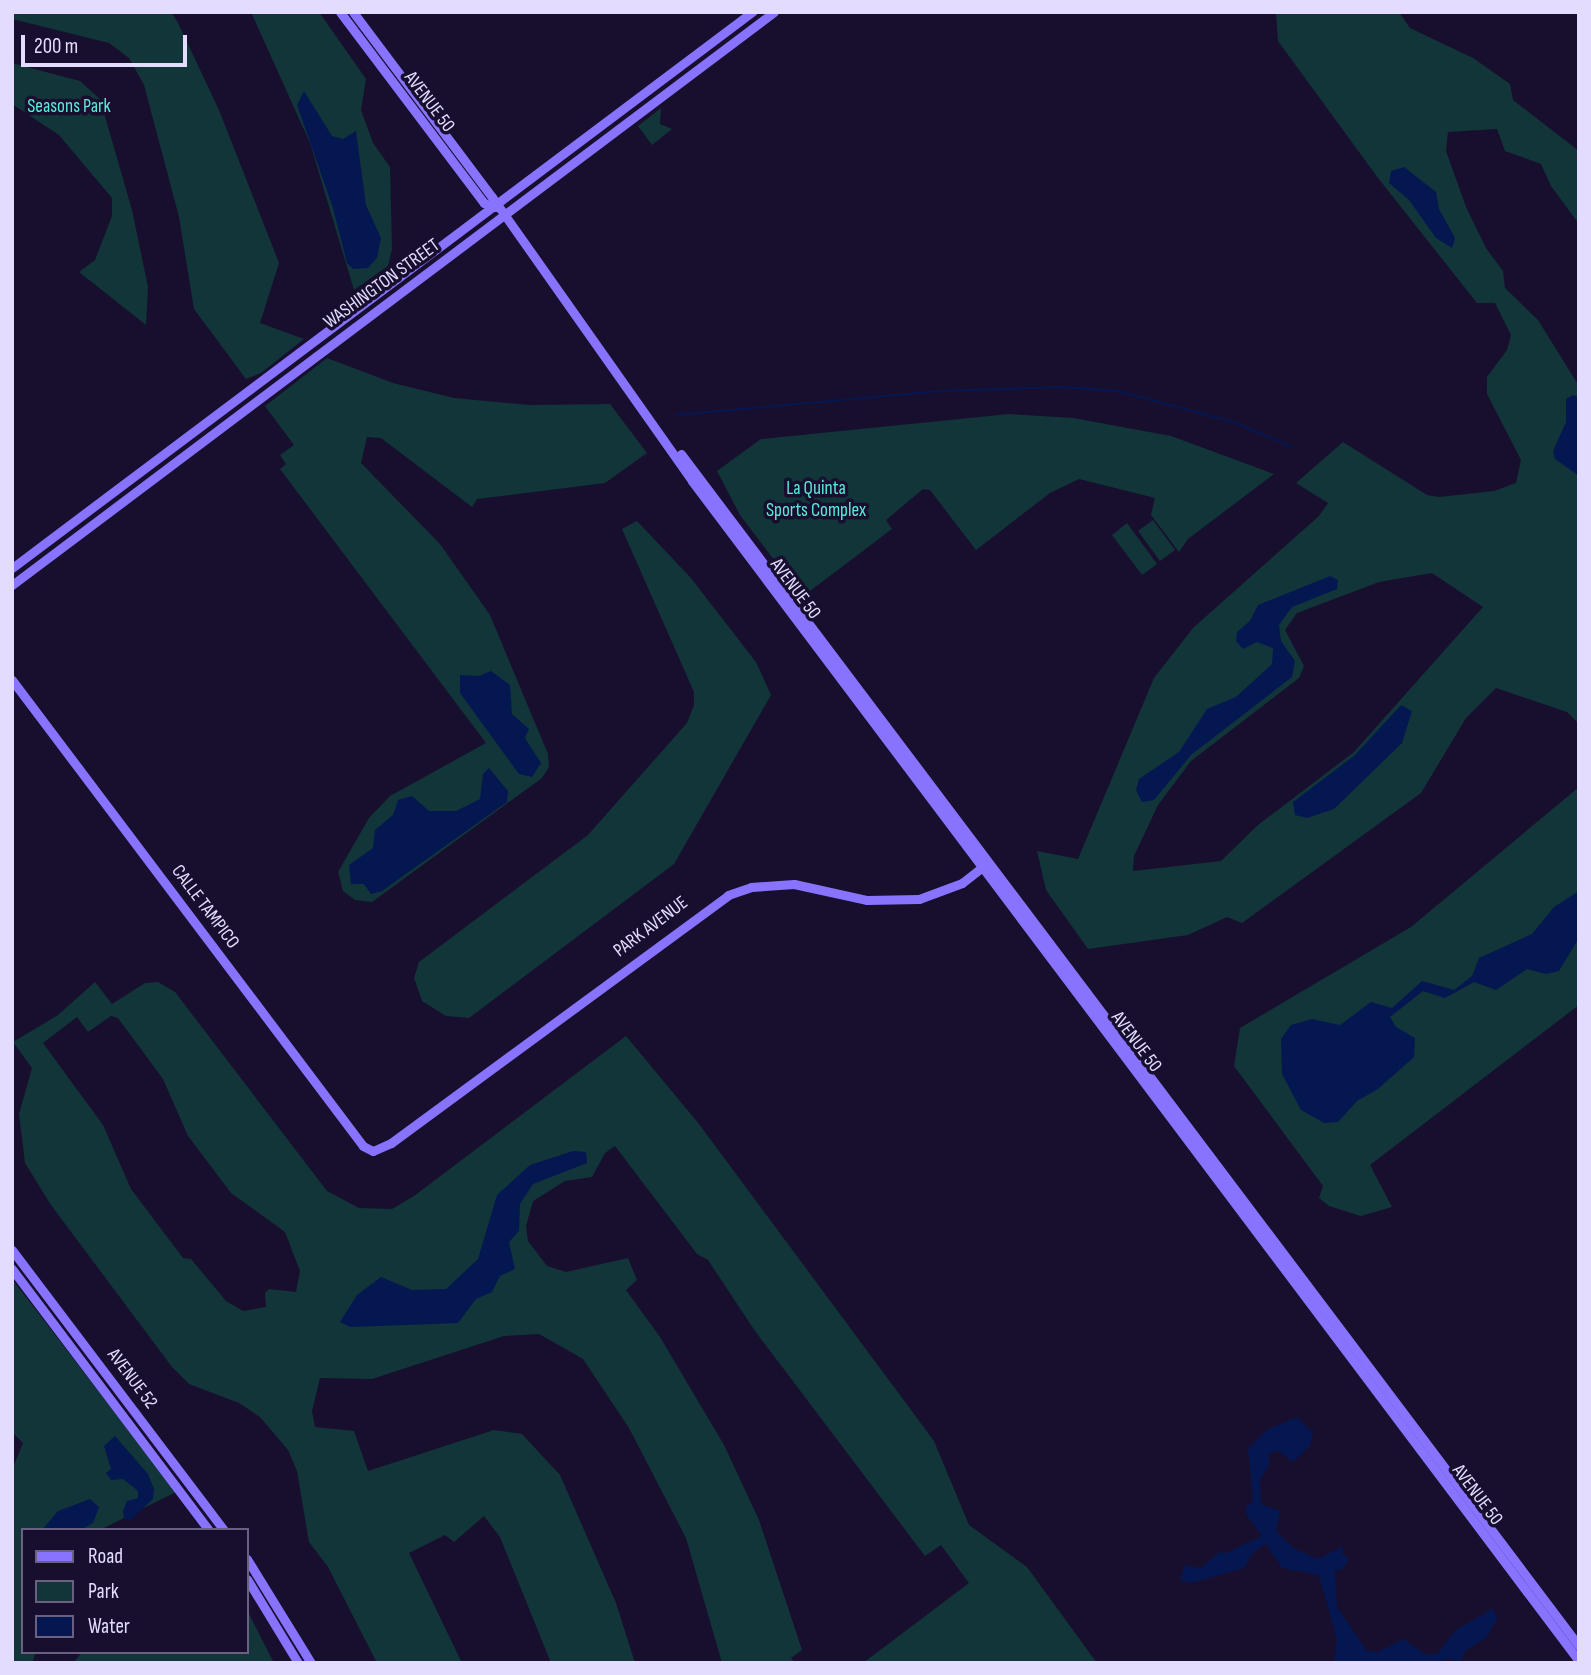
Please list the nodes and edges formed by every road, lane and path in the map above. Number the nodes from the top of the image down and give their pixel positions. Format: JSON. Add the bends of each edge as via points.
{"nodes":[{"id":1,"x":340,"y":12,"type":"edge"},
{"id":2,"x":353,"y":12,"type":"edge"},
{"id":3,"x":752,"y":12,"type":"edge"},
{"id":4,"x":774,"y":12,"type":"edge"},
{"id":5,"x":495,"y":207,"type":"junction"},
{"id":6,"x":503,"y":217,"type":"junction"},
{"id":7,"x":12,"y":568,"type":"edge"},
{"id":8,"x":12,"y":585,"type":"edge"},
{"id":9,"x":12,"y":680,"type":"edge"},
{"id":10,"x":987,"y":864,"type":"junction"},
{"id":11,"x":373,"y":1150,"type":"joint"},
{"id":12,"x":12,"y":1250,"type":"edge"},
{"id":13,"x":12,"y":1269,"type":"edge"},
{"id":14,"x":1369,"y":1381,"type":"junction"},
{"id":15,"x":1421,"y":1434,"type":"junction"},
{"id":16,"x":207,"y":1528,"type":"edge"},
{"id":17,"x":222,"y":1528,"type":"edge"},
{"id":18,"x":248,"y":1561,"type":"edge"},
{"id":19,"x":1513,"y":1565,"type":"junction"},
{"id":20,"x":248,"y":1581,"type":"edge"},
{"id":21,"x":1579,"y":1646,"type":"edge"},
{"id":22,"x":1579,"y":1661,"type":"edge"},
{"id":23,"x":298,"y":1663,"type":"edge"},
{"id":24,"x":311,"y":1663,"type":"edge"}],
"edges":[{"from":1,"to":5,"type":"main road","name":"AVENUE 50","via":[[484,203]]},
{"from":2,"to":5,"type":"main road","name":"AVENUE 50"},
{"from":3,"to":5,"type":"main road","name":"WASHINGTON STREET"},
{"from":4,"to":6,"type":"main road","name":"WASHINGTON STREET"},
{"from":5,"to":6,"type":"main road","name":"AVENUE 50"},
{"from":5,"to":7,"type":"main road","name":"WASHINGTON STREET"},
{"from":6,"to":8,"type":"main road","name":"WASHINGTON STREET"},
{"from":6,"to":10,"type":"main road","name":"AVENUE 50","via":[[669,442],[692,481]]},
{"from":9,"to":11,"type":"main road","name":"CALLE TAMPICO","via":[[363,1146]]},
{"from":10,"to":11,"type":"main road","name":"PARK AVENUE","via":[[962,883],[919,899],[867,900],[794,884],[751,887],[728,895],[391,1143]]},
{"from":10,"to":14,"type":"main road","name":"AVENUE 50"},
{"from":10,"to":15,"type":"main road","name":"AVENUE 50"},
{"from":12,"to":17,"type":"main road","name":"AVENUE 52"},
{"from":13,"to":16,"type":"main road","name":"AVENUE 52"},
{"from":14,"to":15,"type":"main road","via":[[1412,1433]]},
{"from":14,"to":19,"type":"main road","name":"AVENUE 50"},
{"from":15,"to":19,"type":"main road","name":"AVENUE 50"},
{"from":18,"to":24,"type":"main road"},
{"from":19,"to":21,"type":"main road","name":"AVENUE 50"},
{"from":19,"to":22,"type":"main road","name":"AVENUE 50"},
{"from":20,"to":23,"type":"main road"}]}
